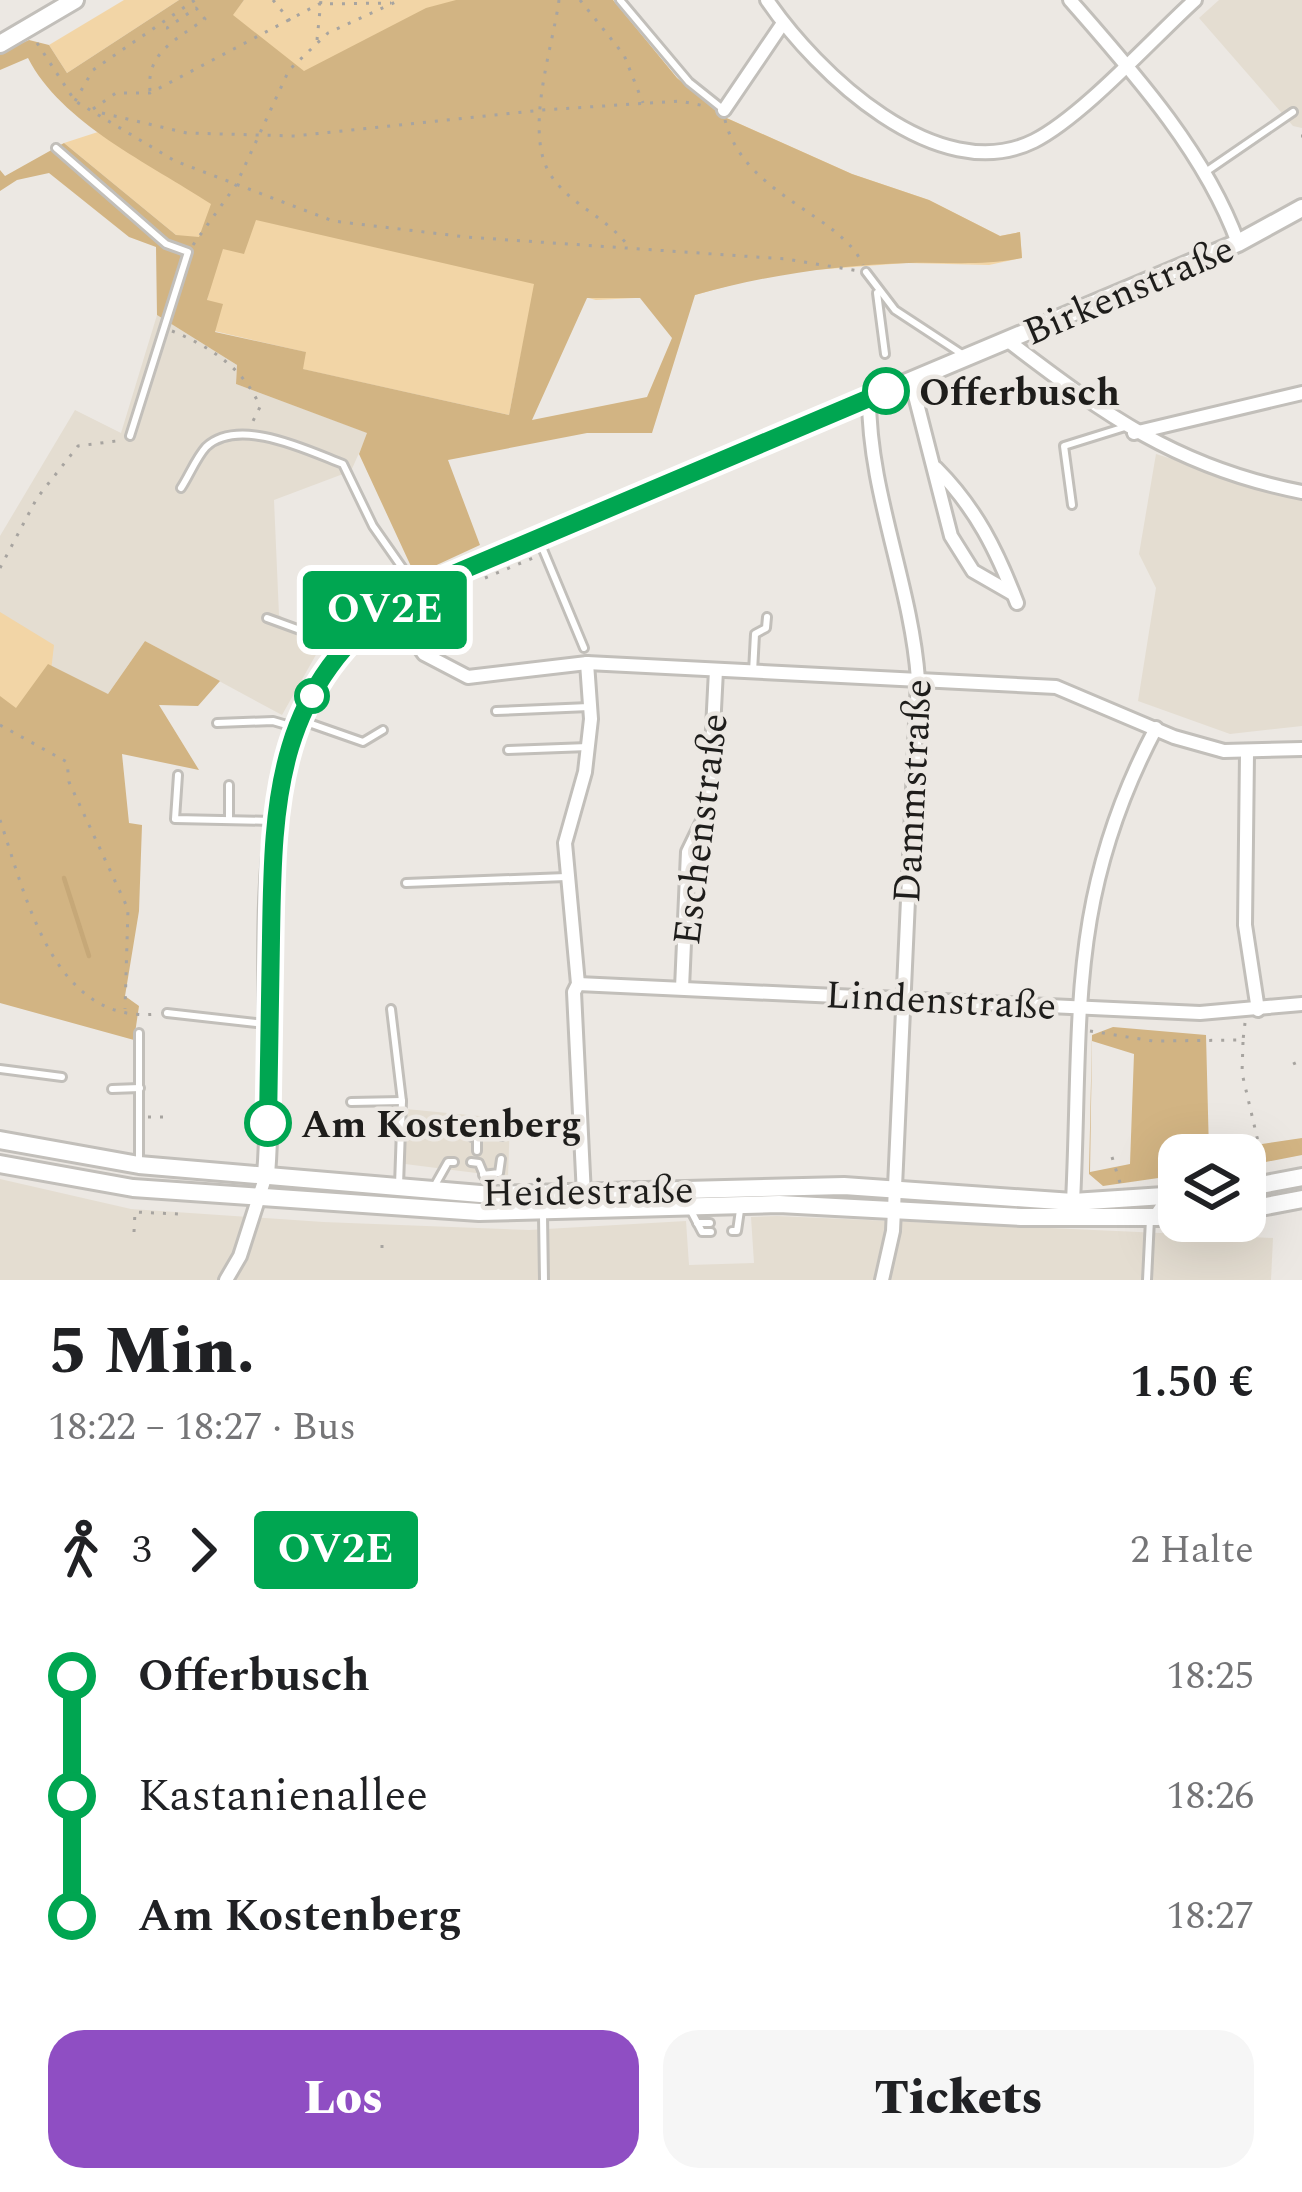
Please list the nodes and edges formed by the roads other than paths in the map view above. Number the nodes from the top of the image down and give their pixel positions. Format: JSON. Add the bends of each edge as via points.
{"nodes":[{"id":1,"x":75,"y":0,"type":"edge"},
{"id":2,"x":620,"y":0,"type":"edge"},
{"id":3,"x":767,"y":0,"type":"edge"},
{"id":4,"x":1070,"y":0,"type":"edge"},
{"id":5,"x":1195,"y":0,"type":"edge"},
{"id":6,"x":783,"y":23,"type":"junction"},
{"id":7,"x":0,"y":44,"type":"edge"},
{"id":8,"x":1126,"y":63,"type":"junction"},
{"id":9,"x":724,"y":110,"type":"joint"},
{"id":10,"x":1292,"y":112,"type":"dead end"},
{"id":11,"x":56,"y":148,"type":"dead end"},
{"id":12,"x":1204,"y":173,"type":"junction"},
{"id":13,"x":1302,"y":208,"type":"edge"},
{"id":14,"x":1238,"y":243,"type":"junction"},
{"id":15,"x":866,"y":272,"type":"road end"},
{"id":16,"x":877,"y":291,"type":"junction"},
{"id":17,"x":1007,"y":340,"type":"junction"},
{"id":18,"x":885,"y":354,"type":"dead end"},
{"id":19,"x":966,"y":356,"type":"junction"},
{"id":20,"x":911,"y":380,"type":"junction"},
{"id":21,"x":1302,"y":393,"type":"edge"},
{"id":22,"x":869,"y":398,"type":"junction"},
{"id":23,"x":1129,"y":430,"type":"junction"},
{"id":24,"x":130,"y":436,"type":"road end"},
{"id":25,"x":933,"y":464,"type":"junction"},
{"id":26,"x":182,"y":488,"type":"dead end"},
{"id":27,"x":1302,"y":492,"type":"edge"},
{"id":28,"x":1072,"y":505,"type":"dead end"},
{"id":29,"x":539,"y":546,"type":"junction"},
{"id":30,"x":417,"y":589,"type":"junction"},
{"id":31,"x":389,"y":606,"type":"junction"},
{"id":32,"x":767,"y":617,"type":"dead end"},
{"id":33,"x":267,"y":618,"type":"dead end"},
{"id":34,"x":584,"y":648,"type":"dead end"},
{"id":35,"x":337,"y":659,"type":"junction"},
{"id":36,"x":587,"y":663,"type":"junction"},
{"id":37,"x":716,"y":670,"type":"junction"},
{"id":38,"x":753,"y":671,"type":"junction"},
{"id":39,"x":918,"y":679,"type":"junction"},
{"id":40,"x":590,"y":707,"type":"junction"},
{"id":41,"x":496,"y":711,"type":"dead end"},
{"id":42,"x":217,"y":722,"type":"dead end"},
{"id":43,"x":298,"y":724,"type":"junction"},
{"id":44,"x":1156,"y":728,"type":"junction"},
{"id":45,"x":383,"y":730,"type":"dead end"},
{"id":46,"x":588,"y":747,"type":"junction"},
{"id":47,"x":1302,"y":749,"type":"edge"},
{"id":48,"x":508,"y":750,"type":"dead end"},
{"id":49,"x":1247,"y":754,"type":"junction"},
{"id":50,"x":178,"y":775,"type":"dead end"},
{"id":51,"x":229,"y":785,"type":"dead end"},
{"id":52,"x":229,"y":820,"type":"junction"},
{"id":53,"x":274,"y":821,"type":"junction"},
{"id":54,"x":566,"y":877,"type":"junction"},
{"id":55,"x":406,"y":883,"type":"dead end"},
{"id":56,"x":578,"y":984,"type":"junction"},
{"id":57,"x":682,"y":988,"type":"junction"},
{"id":58,"x":902,"y":997,"type":"junction"},
{"id":59,"x":1302,"y":1004,"type":"edge"},
{"id":60,"x":1078,"y":1005,"type":"junction"},
{"id":61,"x":391,"y":1009,"type":"dead end"},
{"id":62,"x":1258,"y":1010,"type":"junction"},
{"id":63,"x":167,"y":1013,"type":"road end"},
{"id":64,"x":269,"y":1024,"type":"junction"},
{"id":65,"x":139,"y":1034,"type":"dead end"},
{"id":66,"x":0,"y":1069,"type":"edge"},
{"id":67,"x":62,"y":1077,"type":"dead end"},
{"id":68,"x":138,"y":1082,"type":"junction"},
{"id":69,"x":112,"y":1089,"type":"dead end"},
{"id":70,"x":402,"y":1101,"type":"junction"},
{"id":71,"x":351,"y":1102,"type":"dead end"},
{"id":72,"x":502,"y":1136,"type":"dead end"},
{"id":73,"x":0,"y":1141,"type":"edge"},
{"id":74,"x":501,"y":1159,"type":"dead end"},
{"id":75,"x":450,"y":1161,"type":"dead end"},
{"id":76,"x":0,"y":1164,"type":"edge"},
{"id":77,"x":139,"y":1165,"type":"junction"},
{"id":78,"x":483,"y":1174,"type":"junction"},
{"id":79,"x":266,"y":1175,"type":"junction"},
{"id":80,"x":399,"y":1184,"type":"junction"},
{"id":81,"x":432,"y":1188,"type":"junction"},
{"id":82,"x":893,"y":1188,"type":"junction"},
{"id":83,"x":493,"y":1195,"type":"junction"},
{"id":84,"x":584,"y":1195,"type":"junction"},
{"id":85,"x":1158,"y":1197,"type":"edge"},
{"id":86,"x":261,"y":1198,"type":"junction"},
{"id":87,"x":1302,"y":1199,"type":"edge"},
{"id":88,"x":1073,"y":1202,"type":"junction"},
{"id":89,"x":1266,"y":1206,"type":"joint"},
{"id":90,"x":892,"y":1208,"type":"junction"},
{"id":91,"x":681,"y":1211,"type":"junction"},
{"id":92,"x":1158,"y":1211,"type":"edge"},
{"id":93,"x":1302,"y":1212,"type":"edge"},
{"id":94,"x":542,"y":1213,"type":"junction"},
{"id":95,"x":1158,"y":1218,"type":"edge"},
{"id":96,"x":1150,"y":1219,"type":"junction"},
{"id":97,"x":710,"y":1227,"type":"dead end"},
{"id":98,"x":226,"y":1280,"type":"edge"},
{"id":99,"x":544,"y":1280,"type":"edge"},
{"id":100,"x":882,"y":1280,"type":"edge"},
{"id":101,"x":1147,"y":1280,"type":"edge"}],
"edges":[{"from":1,"to":7,"type":"main road"},
{"from":2,"to":9,"type":"lane","via":[[688,82]]},
{"from":3,"to":6,"type":"street"},
{"from":4,"to":8,"type":"street"},
{"from":5,"to":8,"type":"street"},
{"from":6,"to":8,"type":"street","via":[[855,98],[934,139],[973,149],[1034,141]]},
{"from":6,"to":9,"type":"street"},
{"from":8,"to":12,"type":"street"},
{"from":10,"to":12,"type":"lane"},
{"from":11,"to":24,"type":"lane","via":[[166,244],[188,252]]},
{"from":12,"to":14,"type":"street"},
{"from":13,"to":14,"type":"main road","name":"Birkenstraße"},
{"from":14,"to":17,"type":"main road","name":"Birkenstraße"},
{"from":15,"to":16,"type":"lane"},
{"from":16,"to":18,"type":"lane"},
{"from":16,"to":19,"type":"lane"},
{"from":17,"to":19,"type":"main road","name":"Birkenstraße"},
{"from":17,"to":23,"type":"street"},
{"from":19,"to":20,"type":"main road","name":"Birkenstraße"},
{"from":20,"to":22,"type":"main road","name":"Birkenstraße"},
{"from":20,"to":25,"type":"street"},
{"from":21,"to":23,"type":"street"},
{"from":22,"to":29,"type":"main road","name":"Birkenstraße"},
{"from":22,"to":39,"type":"street","name":"Dammstraße","via":[[872,452]]},
{"from":23,"to":27,"type":"street","via":[[1243,480]]},
{"from":23,"to":28,"type":"lane","via":[[1064,446]]},
{"from":25,"to":25,"type":"street","via":[[951,536],[973,571],[1015,598],[976,511]]},
{"from":26,"to":30,"type":"lane","via":[[208,445],[246,435],[343,464]]},
{"from":29,"to":30,"type":"main road","name":"Birkenstraße"},
{"from":29,"to":34,"type":"lane"},
{"from":30,"to":31,"type":"main road","name":"Birkenstraße"},
{"from":31,"to":35,"type":"main road","name":"Birkenstraße"},
{"from":31,"to":36,"type":"street","via":[[424,654],[468,676]]},
{"from":32,"to":38,"type":"lane","via":[[755,634]]},
{"from":33,"to":35,"type":"lane","via":[[300,630]]},
{"from":35,"to":43,"type":"main road","name":"Birkenstraße"},
{"from":36,"to":37,"type":"street"},
{"from":36,"to":40,"type":"street"},
{"from":37,"to":38,"type":"street"},
{"from":37,"to":57,"type":"street","name":"Eschenstraße","via":[[710,788],[688,852]]},
{"from":38,"to":39,"type":"street"},
{"from":39,"to":44,"type":"street","via":[[1056,687]]},
{"from":39,"to":58,"type":"street","name":"Dammstraße"},
{"from":40,"to":41,"type":"lane"},
{"from":40,"to":46,"type":"street"},
{"from":42,"to":43,"type":"lane"},
{"from":43,"to":45,"type":"lane","via":[[363,742]]},
{"from":43,"to":53,"type":"main road","name":"Birkenstraße"},
{"from":44,"to":49,"type":"street"},
{"from":44,"to":60,"type":"street","via":[[1124,789],[1096,872]]},
{"from":46,"to":48,"type":"lane"},
{"from":46,"to":54,"type":"street","via":[[565,843]]},
{"from":47,"to":49,"type":"street"},
{"from":49,"to":62,"type":"street","via":[[1245,925]]},
{"from":50,"to":52,"type":"lane","via":[[175,819]]},
{"from":51,"to":52,"type":"lane"},
{"from":52,"to":53,"type":"lane"},
{"from":53,"to":64,"type":"main road","name":"Birkenstraße"},
{"from":54,"to":55,"type":"lane"},
{"from":54,"to":56,"type":"street"},
{"from":56,"to":57,"type":"street","name":"Lindenstraße"},
{"from":56,"to":84,"type":"street"},
{"from":57,"to":58,"type":"street","name":"Lindenstraße"},
{"from":58,"to":60,"type":"street","name":"Lindenstraße"},
{"from":58,"to":82,"type":"street","name":"Dammstraße"},
{"from":59,"to":62,"type":"street","name":"Lindenstraße"},
{"from":60,"to":62,"type":"street","name":"Lindenstraße"},
{"from":60,"to":88,"type":"street"},
{"from":61,"to":70,"type":"lane"},
{"from":63,"to":64,"type":"lane"},
{"from":64,"to":79,"type":"main road","name":"Birkenstraße"},
{"from":65,"to":68,"type":"lane"},
{"from":66,"to":67,"type":"lane"},
{"from":68,"to":69,"type":"lane"},
{"from":68,"to":77,"type":"lane"},
{"from":70,"to":71,"type":"lane"},
{"from":70,"to":80,"type":"lane"},
{"from":72,"to":78,"type":"lane","via":[[501,1128],[474,1127]]},
{"from":73,"to":77,"type":"main road","name":"Heidestraße"},
{"from":74,"to":78,"type":"lane","via":[[500,1173]]},
{"from":75,"to":81,"type":"lane"},
{"from":76,"to":86,"type":"main road","name":"Heidestraße","via":[[133,1188]]},
{"from":77,"to":79,"type":"main road","name":"Heidestraße"},
{"from":78,"to":83,"type":"lane"},
{"from":79,"to":80,"type":"main road","name":"Heidestraße"},
{"from":79,"to":86,"type":"street"},
{"from":80,"to":81,"type":"main road","name":"Heidestraße"},
{"from":81,"to":83,"type":"main road","name":"Heidestraße"},
{"from":82,"to":84,"type":"main road","name":"Heidestraße"},
{"from":82,"to":88,"type":"main road","name":"Heidestraße"},
{"from":82,"to":90,"type":"street","name":"Dammstraße"},
{"from":83,"to":84,"type":"main road","name":"Heidestraße"},
{"from":85,"to":88,"type":"main road","name":"Heidestraße"},
{"from":86,"to":94,"type":"main road","name":"Heidestraße"},
{"from":86,"to":98,"type":"street"},
{"from":87,"to":89,"type":"main road"},
{"from":89,"to":93,"type":"main road"},
{"from":90,"to":91,"type":"main road","name":"Heidestraße","via":[[736,1220]]},
{"from":90,"to":96,"type":"main road","name":"Heidestraße"},
{"from":90,"to":100,"type":"street","name":"Dammstraße"},
{"from":91,"to":94,"type":"main road","name":"Heidestraße"},
{"from":91,"to":97,"type":"lane"},
{"from":92,"to":96,"type":"lane"},
{"from":94,"to":99,"type":"lane"},
{"from":95,"to":96,"type":"main road","name":"Heidestraße"},
{"from":96,"to":101,"type":"lane"}]}
